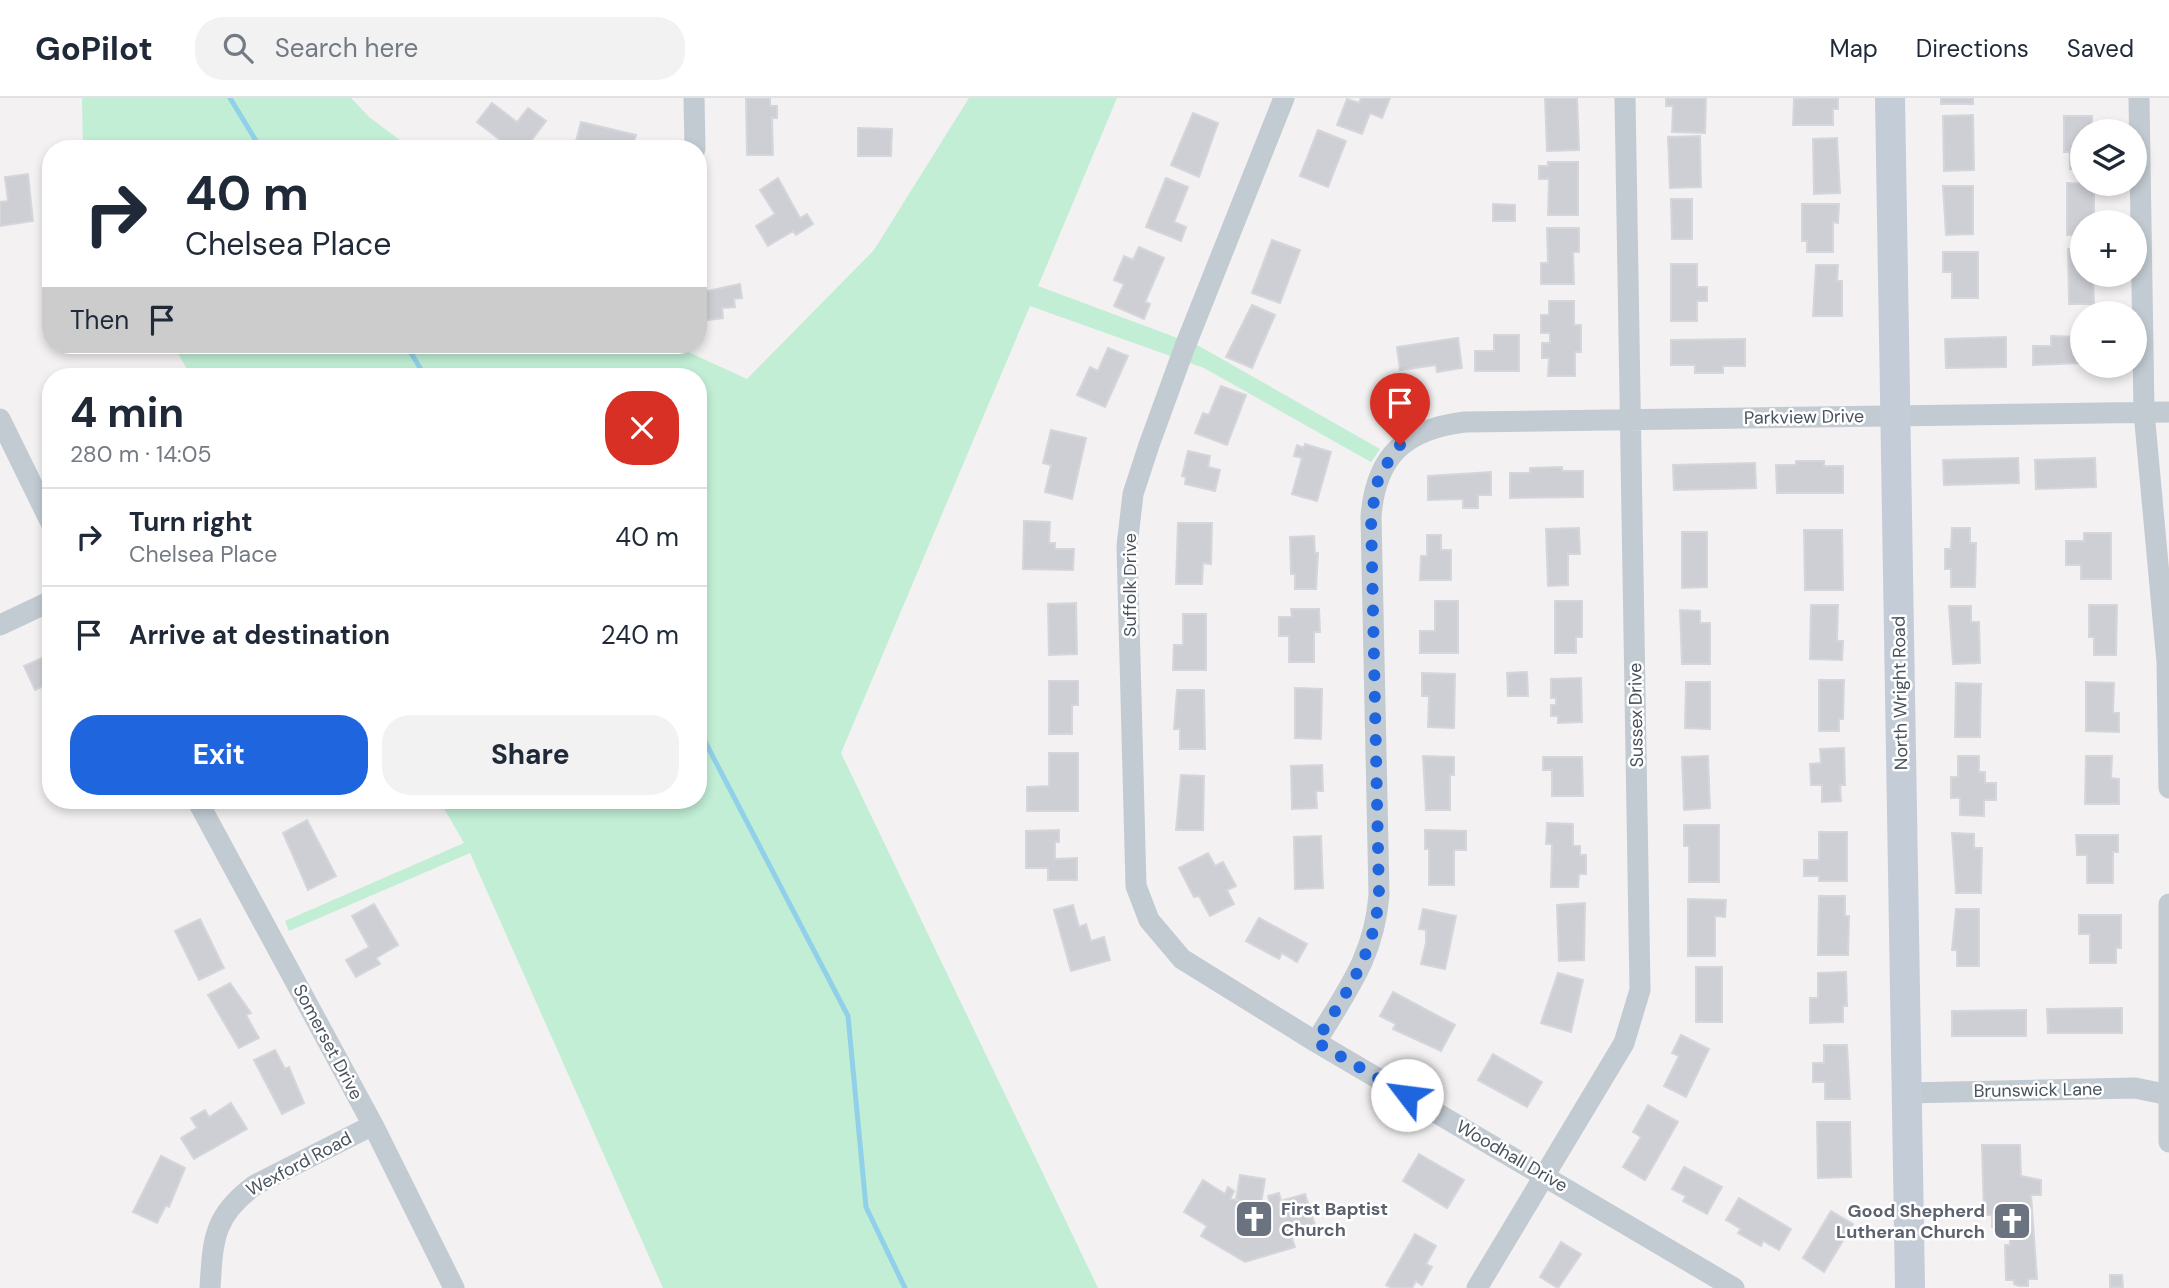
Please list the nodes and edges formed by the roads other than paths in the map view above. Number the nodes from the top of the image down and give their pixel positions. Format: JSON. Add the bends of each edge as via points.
{"nodes":[{"id":1,"x":694,"y":98,"type":"edge"},
{"id":2,"x":1284,"y":98,"type":"edge"},
{"id":3,"x":1625,"y":98,"type":"edge"},
{"id":4,"x":1890,"y":98,"type":"edge"},
{"id":5,"x":2139,"y":98,"type":"edge"},
{"id":6,"x":695,"y":140,"type":"edge"},
{"id":7,"x":2144,"y":412,"type":"junction"},
{"id":8,"x":2169,"y":412,"type":"edge"},
{"id":9,"x":1895,"y":416,"type":"junction"},
{"id":10,"x":0,"y":419,"type":"edge"},
{"id":11,"x":1632,"y":420,"type":"junction"},
{"id":12,"x":42,"y":505,"type":"edge"},
{"id":13,"x":42,"y":604,"type":"edge"},
{"id":14,"x":0,"y":625,"type":"edge"},
{"id":15,"x":2169,"y":788,"type":"edge"},
{"id":16,"x":202,"y":809,"type":"edge"},
{"id":17,"x":2169,"y":904,"type":"edge"},
{"id":18,"x":1182,"y":959,"type":"joint"},
{"id":19,"x":1316,"y":1042,"type":"junction"},
{"id":20,"x":1907,"y":1093,"type":"junction"},
{"id":21,"x":2168,"y":1095,"type":"edge"},
{"id":22,"x":373,"y":1125,"type":"junction"},
{"id":23,"x":2169,"y":1142,"type":"edge"},
{"id":24,"x":1544,"y":1175,"type":"junction"},
{"id":25,"x":1726,"y":1286,"type":"edge"},
{"id":26,"x":210,"y":1288,"type":"edge"},
{"id":27,"x":454,"y":1288,"type":"edge"},
{"id":28,"x":1477,"y":1288,"type":"edge"},
{"id":29,"x":1910,"y":1288,"type":"edge"}],
"edges":[{"from":1,"to":6,"type":"street"},
{"from":2,"to":18,"type":"street","name":"Suffolk Drive","via":[[1184,349],[1133,494],[1127,546],[1136,886],[1150,920]]},
{"from":3,"to":11,"type":"street","name":"Sussex Drive"},
{"from":4,"to":9,"type":"main road","name":"North Wright Road"},
{"from":5,"to":7,"type":"street"},
{"from":7,"to":8,"type":"street","name":"Parkview Drive"},
{"from":7,"to":9,"type":"street","name":"Parkview Drive"},
{"from":7,"to":15,"type":"street","via":[[2166,648]]},
{"from":9,"to":11,"type":"street","name":"Parkview Drive"},
{"from":9,"to":20,"type":"main road","name":"North Wright Road"},
{"from":10,"to":12,"type":"street"},
{"from":11,"to":19,"type":"street","name":"Parkview Drive","via":[[1439,425],[1400,445],[1387,461],[1373,495],[1376,928],[1367,957]]},
{"from":11,"to":24,"type":"street","name":"Sussex Drive","via":[[1640,990],[1624,1043]]},
{"from":13,"to":14,"type":"street"},
{"from":16,"to":22,"type":"street","name":"Somerset Drive"},
{"from":17,"to":21,"type":"street"},
{"from":18,"to":19,"type":"street","name":"Woodhall Drive"},
{"from":19,"to":24,"type":"street","name":"Woodhall Drive"},
{"from":20,"to":21,"type":"street","name":"Brunswick Lane","via":[[2135,1088]]},
{"from":20,"to":29,"type":"main road","name":"North Wright Road"},
{"from":21,"to":23,"type":"street"},
{"from":22,"to":26,"type":"street","name":"Wexford Road","via":[[238,1198],[218,1224]]},
{"from":22,"to":27,"type":"street","name":"Somerset Drive"},
{"from":24,"to":25,"type":"street","name":"Woodhall Drive"},
{"from":24,"to":28,"type":"street","name":"Sussex Drive"}]}
